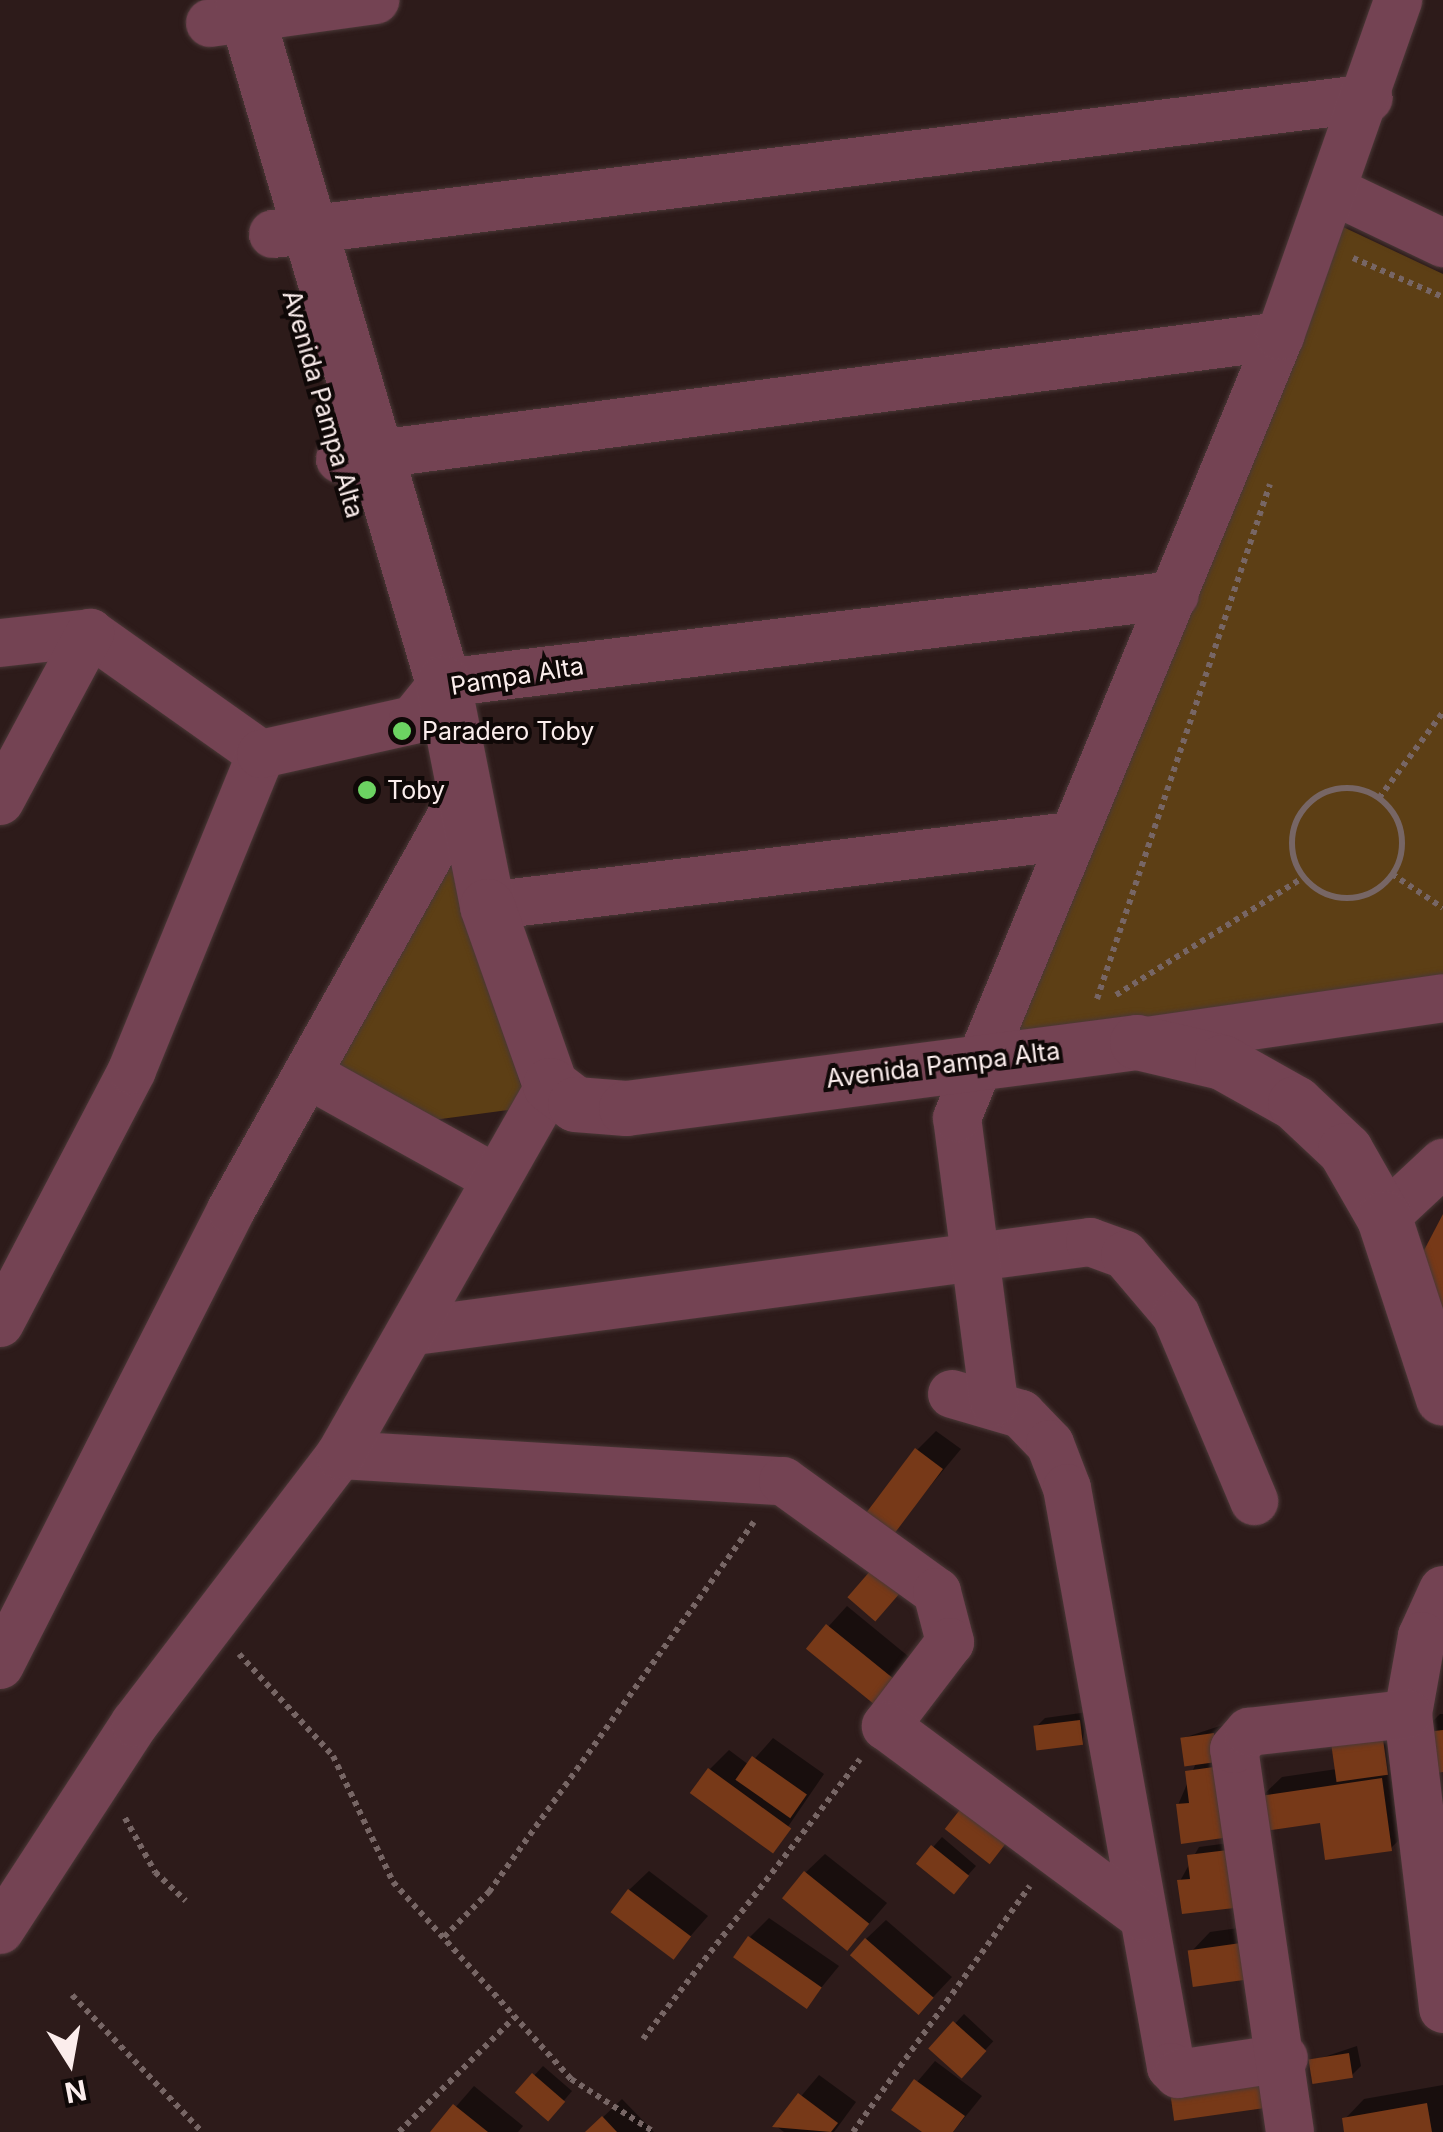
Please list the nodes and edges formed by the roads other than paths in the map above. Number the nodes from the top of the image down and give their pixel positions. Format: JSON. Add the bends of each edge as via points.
{"nodes":[{"id":1,"x":375,"y":0,"type":"edge"},
{"id":2,"x":1398,"y":0,"type":"edge"},
{"id":3,"x":226,"y":10,"type":"edge"},
{"id":4,"x":1370,"y":98,"type":"junction"},
{"id":5,"x":1336,"y":192,"type":"junction"},
{"id":6,"x":290,"y":232,"type":"junction"},
{"id":7,"x":1443,"y":242,"type":"edge"},
{"id":8,"x":1280,"y":336,"type":"junction"},
{"id":9,"x":356,"y":457,"type":"junction"},
{"id":10,"x":1175,"y":595,"type":"junction"},
{"id":11,"x":90,"y":633,"type":"junction"},
{"id":12,"x":0,"y":642,"type":"edge"},
{"id":13,"x":428,"y":701,"type":"junction"},
{"id":14,"x":261,"y":754,"type":"junction"},
{"id":15,"x":460,"y":799,"type":"junction"},
{"id":16,"x":0,"y":801,"type":"edge"},
{"id":17,"x":1070,"y":836,"type":"junction"},
{"id":18,"x":488,"y":906,"type":"junction"},
{"id":19,"x":1443,"y":998,"type":"edge"},
{"id":20,"x":1138,"y":1042,"type":"junction"},
{"id":21,"x":977,"y":1058,"type":"junction"},
{"id":22,"x":309,"y":1075,"type":"junction"},
{"id":23,"x":550,"y":1085,"type":"junction"},
{"id":24,"x":1440,"y":1175,"type":"edge"},
{"id":25,"x":495,"y":1178,"type":"junction"},
{"id":26,"x":1384,"y":1218,"type":"junction"},
{"id":27,"x":975,"y":1252,"type":"junction"},
{"id":28,"x":0,"y":1324,"type":"edge"},
{"id":29,"x":415,"y":1331,"type":"junction"},
{"id":30,"x":1443,"y":1398,"type":"edge"},
{"id":31,"x":340,"y":1455,"type":"junction"},
{"id":32,"x":1254,"y":1501,"type":"dead end"},
{"id":33,"x":1443,"y":1590,"type":"edge"},
{"id":34,"x":0,"y":1665,"type":"edge"},
{"id":35,"x":1408,"y":1714,"type":"junction"},
{"id":36,"x":1124,"y":1801,"type":"junction"},
{"id":37,"x":1057,"y":1861,"type":"junction"},
{"id":38,"x":1143,"y":1918,"type":"junction"},
{"id":39,"x":0,"y":1930,"type":"edge"},
{"id":40,"x":1443,"y":2009,"type":"edge"},
{"id":41,"x":1284,"y":2058,"type":"junction"},
{"id":42,"x":1290,"y":2132,"type":"edge"}],
"edges":[{"from":1,"to":3,"type":"street"},
{"from":2,"to":4,"type":"street"},
{"from":3,"to":6,"type":"street","name":"Avenida Pampa Alta"},
{"from":4,"to":5,"type":"street"},
{"from":4,"to":6,"type":"street"},
{"from":5,"to":7,"type":"street"},
{"from":5,"to":8,"type":"street"},
{"from":6,"to":9,"type":"street","name":"Avenida Pampa Alta"},
{"from":8,"to":9,"type":"street"},
{"from":8,"to":10,"type":"street"},
{"from":9,"to":13,"type":"street","name":"Avenida Pampa Alta"},
{"from":10,"to":13,"type":"street","name":"Pampa Alta"},
{"from":10,"to":17,"type":"street"},
{"from":11,"to":12,"type":"street"},
{"from":11,"to":14,"type":"street"},
{"from":11,"to":16,"type":"street"},
{"from":13,"to":14,"type":"street","name":"Pampa Alta"},
{"from":13,"to":15,"type":"street","name":"Avenida Pampa Alta"},
{"from":14,"to":28,"type":"street","via":[[132,1070]]},
{"from":15,"to":18,"type":"street","name":"Avenida Pampa Alta"},
{"from":15,"to":22,"type":"street"},
{"from":17,"to":18,"type":"street"},
{"from":17,"to":21,"type":"street"},
{"from":18,"to":23,"type":"street","name":"Avenida Pampa Alta"},
{"from":19,"to":20,"type":"street"},
{"from":20,"to":21,"type":"street","name":"Avenida Pampa Alta"},
{"from":20,"to":26,"type":"street","name":"Avenida Pampa Alta","via":[[1222,1062],[1295,1102],[1345,1150]]},
{"from":21,"to":23,"type":"street","name":"Avenida Pampa Alta","via":[[626,1108],[575,1104]]},
{"from":21,"to":27,"type":"street","via":[[958,1118]]},
{"from":22,"to":25,"type":"street"},
{"from":22,"to":34,"type":"street"},
{"from":23,"to":25,"type":"street"},
{"from":24,"to":26,"type":"street"},
{"from":25,"to":29,"type":"street"},
{"from":26,"to":30,"type":"street","name":"Avenida Pampa Alta"},
{"from":27,"to":29,"type":"street"},
{"from":27,"to":32,"type":"street","via":[[1090,1242],[1154,1281],[1194,1348]]},
{"from":27,"to":36,"type":"street","via":[[973,1398],[1050,1444],[1067,1488]]},
{"from":29,"to":31,"type":"street"},
{"from":31,"to":37,"type":"street","via":[[783,1481],[936,1592],[950,1642],[886,1726]]},
{"from":31,"to":39,"type":"street","via":[[83,1804]]},
{"from":33,"to":35,"type":"street","via":[[1422,1636]]},
{"from":35,"to":40,"type":"street"},
{"from":35,"to":41,"type":"street","via":[[1249,1732],[1234,1749]]},
{"from":36,"to":37,"type":"street"},
{"from":36,"to":38,"type":"street"},
{"from":37,"to":38,"type":"street"},
{"from":38,"to":41,"type":"street","via":[[1178,2074]]},
{"from":41,"to":42,"type":"street"}]}
